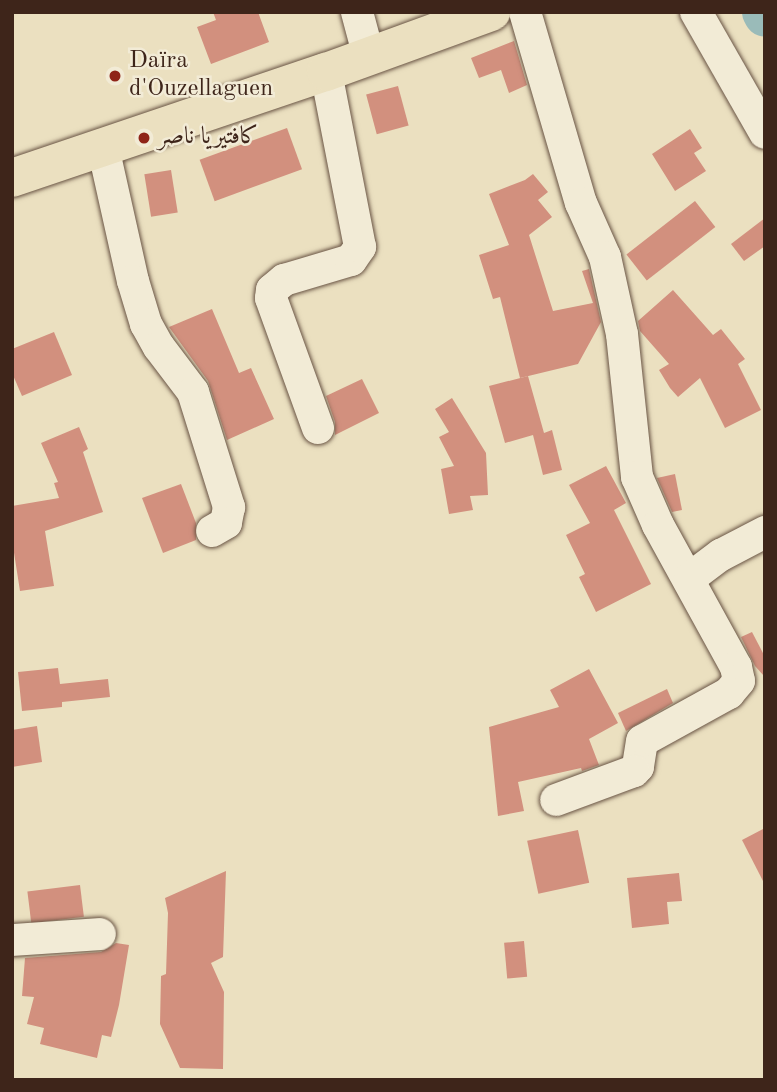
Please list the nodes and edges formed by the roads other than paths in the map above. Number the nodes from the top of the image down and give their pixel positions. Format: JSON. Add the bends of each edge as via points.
{"nodes":[{"id":1,"x":357,"y":12,"type":"edge"},
{"id":2,"x":491,"y":12,"type":"edge"},
{"id":3,"x":525,"y":12,"type":"edge"},
{"id":4,"x":696,"y":12,"type":"edge"},
{"id":5,"x":369,"y":57,"type":"junction"},
{"id":6,"x":326,"y":72,"type":"junction"},
{"id":7,"x":765,"y":133,"type":"edge"},
{"id":8,"x":103,"y":147,"type":"junction"},
{"id":9,"x":12,"y":178,"type":"edge"},
{"id":10,"x":318,"y":428,"type":"dead end"},
{"id":11,"x":212,"y":531,"type":"dead end"},
{"id":12,"x":765,"y":532,"type":"edge"},
{"id":13,"x":690,"y":578,"type":"junction"},
{"id":14,"x":556,"y":800,"type":"dead end"},
{"id":15,"x":100,"y":934,"type":"dead end"},
{"id":16,"x":12,"y":940,"type":"edge"}],
"edges":[{"from":1,"to":5,"type":"street"},
{"from":2,"to":5,"type":"main road"},
{"from":3,"to":13,"type":"street","via":[[581,203],[605,257],[622,334],[637,477]]},
{"from":4,"to":7,"type":"street"},
{"from":5,"to":6,"type":"main road"},
{"from":6,"to":8,"type":"main road"},
{"from":6,"to":10,"type":"street","via":[[360,247],[351,260],[284,280],[272,290],[271,298]]},
{"from":8,"to":9,"type":"main road"},
{"from":8,"to":11,"type":"street","via":[[146,324],[193,392],[229,507],[226,523]]},
{"from":12,"to":13,"type":"street"},
{"from":13,"to":14,"type":"street","via":[[739,681],[729,694],[642,741],[634,771]]},
{"from":15,"to":16,"type":"street"}]}
